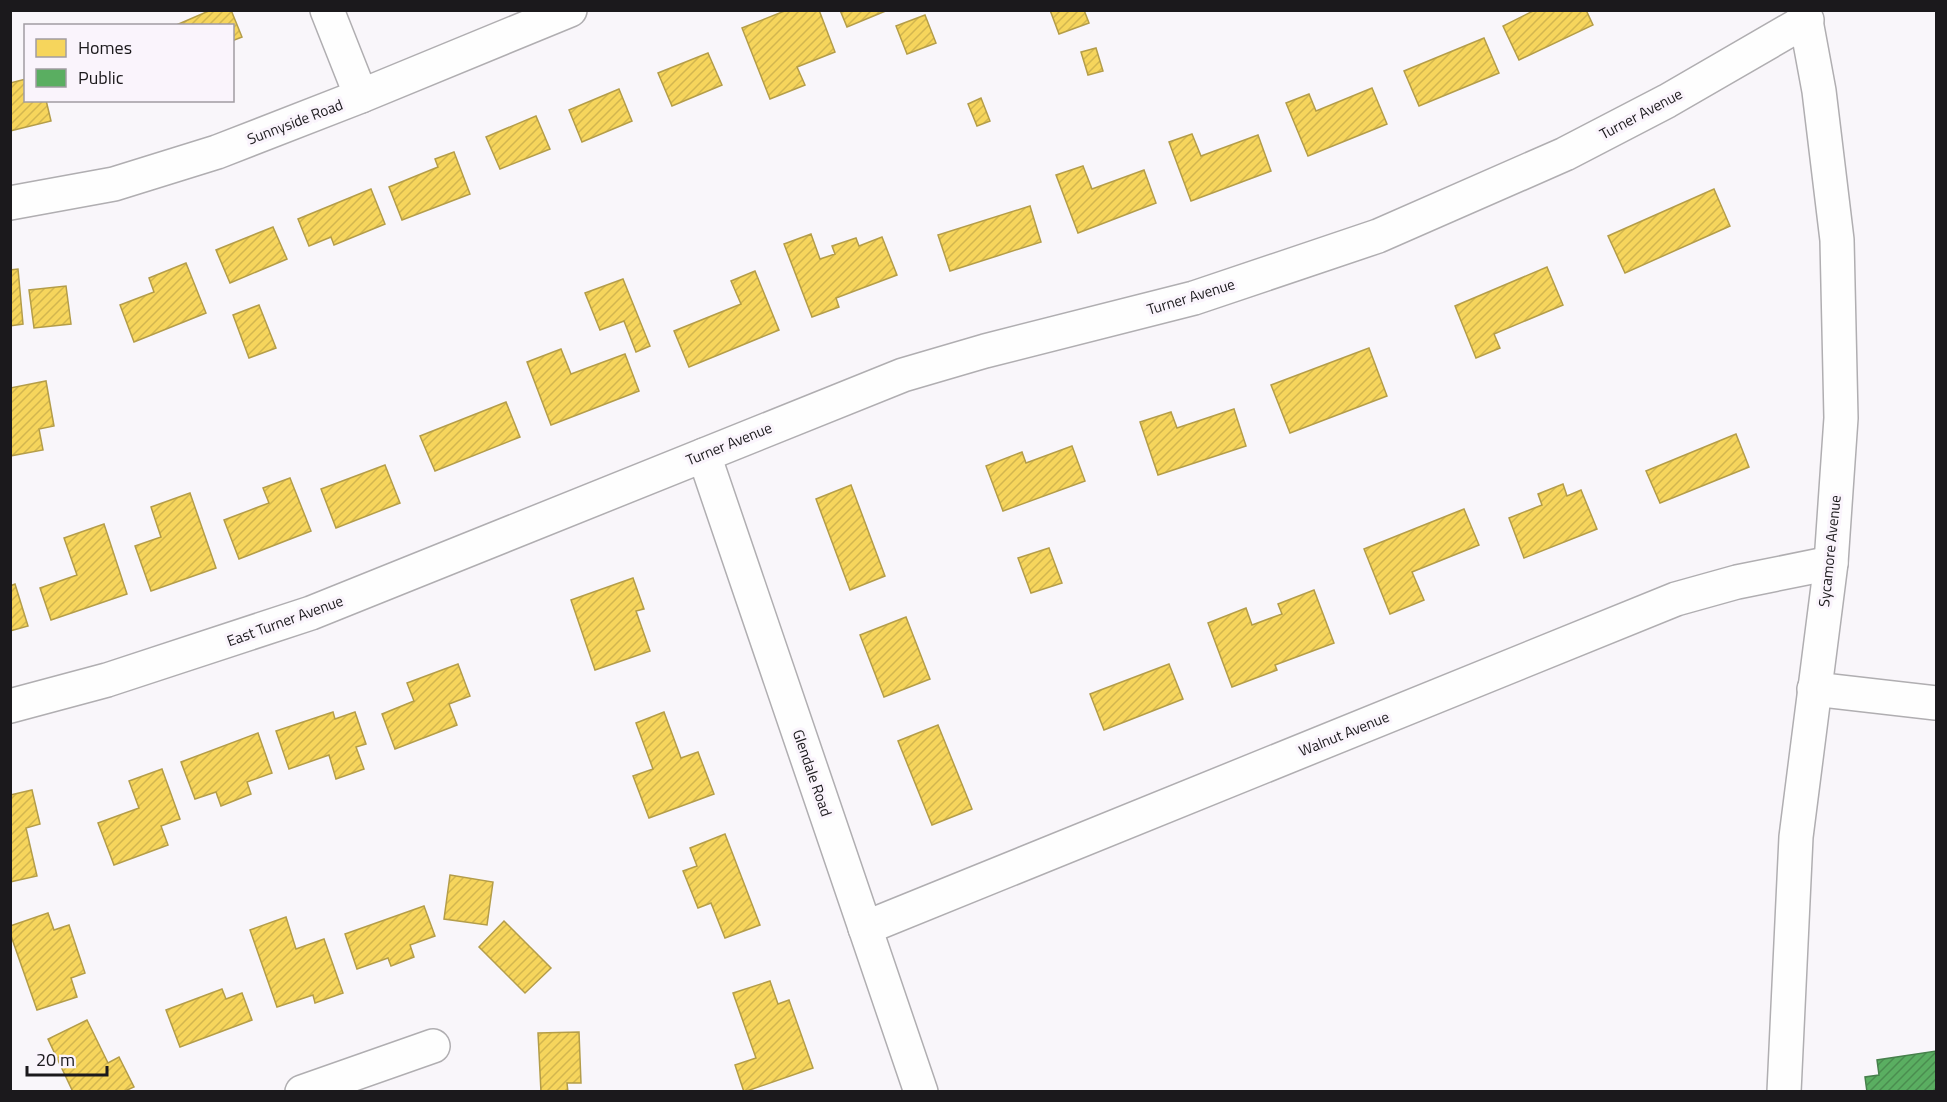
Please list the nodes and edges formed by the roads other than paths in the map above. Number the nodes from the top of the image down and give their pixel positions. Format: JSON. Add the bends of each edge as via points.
{"nodes":[{"id":1,"x":327,"y":10,"type":"edge"},
{"id":2,"x":570,"y":10,"type":"edge"},
{"id":3,"x":1805,"y":15,"type":"edge"},
{"id":4,"x":361,"y":96,"type":"junction"},
{"id":5,"x":10,"y":203,"type":"edge"},
{"id":6,"x":704,"y":455,"type":"junction"},
{"id":7,"x":553,"y":517,"type":"joint"},
{"id":8,"x":1831,"y":563,"type":"junction"},
{"id":9,"x":1814,"y":689,"type":"junction"},
{"id":10,"x":1936,"y":703,"type":"edge"},
{"id":11,"x":10,"y":706,"type":"edge"},
{"id":12,"x":865,"y":928,"type":"junction"},
{"id":13,"x":433,"y":1046,"type":"dead end"},
{"id":14,"x":302,"y":1092,"type":"edge"},
{"id":15,"x":921,"y":1092,"type":"edge"},
{"id":16,"x":1784,"y":1092,"type":"edge"}],
"edges":[{"from":1,"to":4,"type":"street"},
{"from":2,"to":4,"type":"street","name":"Sunnyside Road"},
{"from":3,"to":6,"type":"street","name":"Turner Avenue","via":[[1667,101],[1565,154],[1378,236],[1194,298],[903,375]]},
{"from":3,"to":8,"type":"street","name":"Sycamore Avenue","via":[[1838,240],[1841,418]]},
{"from":4,"to":5,"type":"street","name":"Sunnyside Road","via":[[217,152],[114,184]]},
{"from":6,"to":7,"type":"street","name":"Turner Avenue"},
{"from":6,"to":12,"type":"street","name":"Glendale Road"},
{"from":7,"to":11,"type":"street","name":"East Turner Avenue","via":[[255,633],[107,681]]},
{"from":8,"to":9,"type":"street","name":"Sycamore Avenue"},
{"from":8,"to":12,"type":"street","name":"Walnut Avenue","via":[[1676,599]]},
{"from":9,"to":10,"type":"street"},
{"from":9,"to":16,"type":"street","name":"Sycamore Avenue","via":[[1796,837]]},
{"from":12,"to":15,"type":"street","name":"Glendale Road"},
{"from":13,"to":14,"type":"street"}]}
